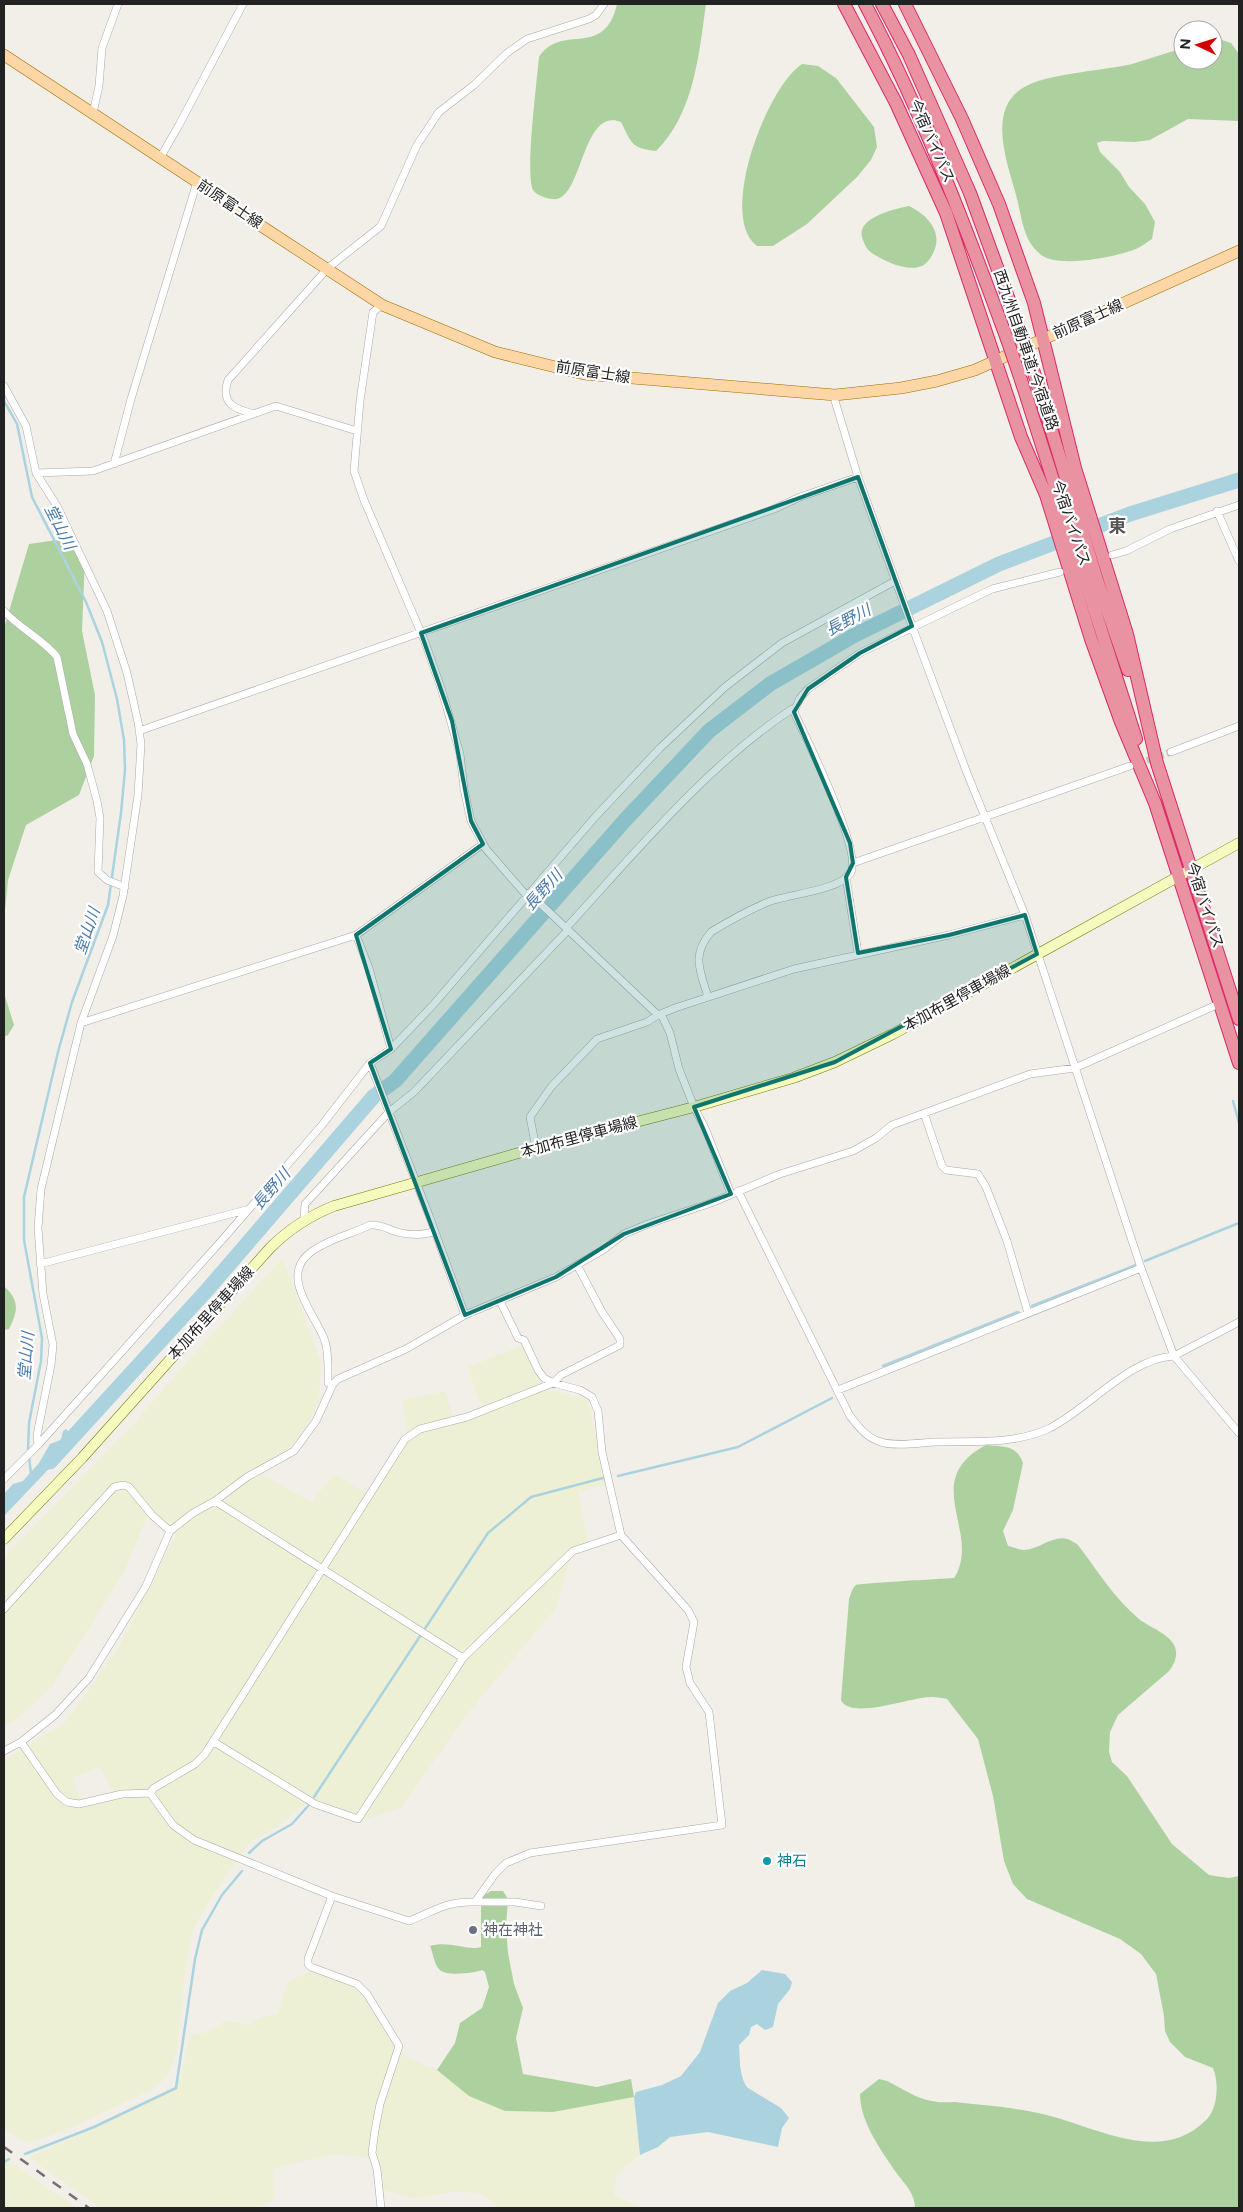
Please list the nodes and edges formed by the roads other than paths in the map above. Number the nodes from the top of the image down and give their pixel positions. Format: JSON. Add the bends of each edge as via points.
{"nodes":[{"id":1,"x":118,"y":4,"type":"edge"},
{"id":2,"x":243,"y":4,"type":"edge"},
{"id":3,"x":604,"y":4,"type":"edge"},
{"id":4,"x":844,"y":4,"type":"edge"},
{"id":5,"x":865,"y":4,"type":"edge"},
{"id":6,"x":882,"y":4,"type":"edge"},
{"id":7,"x":906,"y":4,"type":"edge"},
{"id":8,"x":4,"y":55,"type":"edge"},
{"id":9,"x":93,"y":113,"type":"junction"},
{"id":10,"x":160,"y":158,"type":"junction"},
{"id":11,"x":197,"y":182,"type":"junction"},
{"id":12,"x":1239,"y":251,"type":"edge"},
{"id":13,"x":328,"y":268,"type":"junction"},
{"id":14,"x":382,"y":305,"type":"junction"},
{"id":15,"x":1044,"y":339,"type":"junction"},
{"id":16,"x":996,"y":362,"type":"junction"},
{"id":17,"x":4,"y":386,"type":"edge"},
{"id":18,"x":835,"y":395,"type":"junction"},
{"id":19,"x":254,"y":414,"type":"junction"},
{"id":20,"x":356,"y":431,"type":"junction"},
{"id":21,"x":114,"y":464,"type":"junction"},
{"id":22,"x":36,"y":473,"type":"junction"},
{"id":23,"x":858,"y":477,"type":"junction"},
{"id":24,"x":1239,"y":504,"type":"edge"},
{"id":25,"x":1070,"y":511,"type":"junction"},
{"id":26,"x":1217,"y":511,"type":"junction"},
{"id":27,"x":1083,"y":554,"type":"junction"},
{"id":28,"x":1112,"y":555,"type":"dead end"},
{"id":29,"x":1239,"y":561,"type":"edge"},
{"id":30,"x":1060,"y":572,"type":"dead end"},
{"id":31,"x":895,"y":581,"type":"junction"},
{"id":32,"x":4,"y":611,"type":"edge"},
{"id":33,"x":912,"y":626,"type":"junction"},
{"id":34,"x":422,"y":633,"type":"junction"},
{"id":35,"x":794,"y":712,"type":"junction"},
{"id":36,"x":1239,"y":726,"type":"edge"},
{"id":37,"x":139,"y":731,"type":"junction"},
{"id":38,"x":1171,"y":752,"type":"tunnel mouth"},
{"id":39,"x":1156,"y":763,"type":"junction"},
{"id":40,"x":1130,"y":766,"type":"tunnel mouth"},
{"id":41,"x":1155,"y":804,"type":"junction"},
{"id":42,"x":985,"y":818,"type":"junction"},
{"id":43,"x":1239,"y":843,"type":"edge"},
{"id":44,"x":483,"y":844,"type":"junction"},
{"id":45,"x":853,"y":863,"type":"junction"},
{"id":46,"x":1192,"y":870,"type":"junction"},
{"id":47,"x":846,"y":877,"type":"junction"},
{"id":48,"x":1179,"y":877,"type":"junction"},
{"id":49,"x":124,"y":887,"type":"junction"},
{"id":50,"x":529,"y":894,"type":"junction"},
{"id":51,"x":1025,"y":914,"type":"junction"},
{"id":52,"x":565,"y":928,"type":"junction"},
{"id":53,"x":356,"y":935,"type":"junction"},
{"id":54,"x":858,"y":953,"type":"junction"},
{"id":55,"x":1036,"y":954,"type":"junction"},
{"id":56,"x":708,"y":997,"type":"junction"},
{"id":57,"x":1221,"y":1003,"type":"junction"},
{"id":58,"x":660,"y":1015,"type":"junction"},
{"id":59,"x":1239,"y":1019,"type":"edge"},
{"id":60,"x":81,"y":1023,"type":"junction"},
{"id":61,"x":391,"y":1049,"type":"junction"},
{"id":62,"x":370,"y":1063,"type":"junction"},
{"id":63,"x":1239,"y":1063,"type":"edge"},
{"id":64,"x":1075,"y":1068,"type":"junction"},
{"id":65,"x":694,"y":1107,"type":"junction"},
{"id":66,"x":388,"y":1110,"type":"junction"},
{"id":67,"x":924,"y":1113,"type":"junction"},
{"id":68,"x":536,"y":1148,"type":"junction"},
{"id":69,"x":414,"y":1182,"type":"junction"},
{"id":70,"x":735,"y":1192,"type":"junction"},
{"id":71,"x":246,"y":1210,"type":"junction"},
{"id":72,"x":304,"y":1220,"type":"junction"},
{"id":73,"x":435,"y":1231,"type":"junction"},
{"id":74,"x":40,"y":1264,"type":"junction"},
{"id":75,"x":577,"y":1265,"type":"junction"},
{"id":76,"x":1141,"y":1268,"type":"junction"},
{"id":77,"x":500,"y":1301,"type":"junction"},
{"id":78,"x":1028,"y":1313,"type":"junction"},
{"id":79,"x":465,"y":1315,"type":"junction"},
{"id":80,"x":1239,"y":1322,"type":"edge"},
{"id":81,"x":1174,"y":1356,"type":"junction"},
{"id":82,"x":553,"y":1383,"type":"junction"},
{"id":83,"x":333,"y":1384,"type":"junction"},
{"id":84,"x":838,"y":1390,"type":"junction"},
{"id":85,"x":1239,"y":1433,"type":"edge"},
{"id":86,"x":38,"y":1445,"type":"junction"},
{"id":87,"x":4,"y":1478,"type":"edge"},
{"id":88,"x":215,"y":1501,"type":"junction"},
{"id":89,"x":170,"y":1532,"type":"junction"},
{"id":90,"x":621,"y":1535,"type":"junction"},
{"id":91,"x":4,"y":1539,"type":"edge"},
{"id":92,"x":321,"y":1570,"type":"junction"},
{"id":93,"x":4,"y":1609,"type":"edge"},
{"id":94,"x":463,"y":1658,"type":"junction"},
{"id":95,"x":21,"y":1742,"type":"junction"},
{"id":96,"x":214,"y":1742,"type":"junction"},
{"id":97,"x":4,"y":1751,"type":"edge"},
{"id":98,"x":150,"y":1793,"type":"junction"},
{"id":99,"x":332,"y":1896,"type":"junction"},
{"id":100,"x":474,"y":1902,"type":"junction"},
{"id":101,"x":541,"y":1906,"type":"dead end"},
{"id":102,"x":381,"y":2208,"type":"edge"}],
"edges":[{"from":1,"to":9,"type":"street","via":[[102,48]]},
{"from":2,"to":10,"type":"street"},
{"from":3,"to":13,"type":"street","via":[[589,19],[539,34],[516,46],[474,86],[439,112],[417,145],[381,226]]},
{"from":4,"to":16,"type":"highway","name":"今宿バイパス","via":[[935,187]]},
{"from":5,"to":25,"type":"highway","name":"西九州自動車道;今宿道路","bridge":true,"via":[[896,62],[956,202]]},
{"from":6,"to":25,"type":"highway","name":"西九州自動車道;今宿道路","bridge":true,"via":[[913,64],[967,185],[1035,376]]},
{"from":7,"to":15,"type":"highway","name":"今宿バイパス","via":[[999,204]]},
{"from":8,"to":9,"type":"main road","name":"前原富士線"},
{"from":9,"to":10,"type":"main road","name":"前原富士線"},
{"from":10,"to":11,"type":"main road","name":"前原富士線"},
{"from":11,"to":13,"type":"main road","name":"前原富士線"},
{"from":11,"to":21,"type":"street"},
{"from":12,"to":15,"type":"main road","name":"前原富士線"},
{"from":13,"to":14,"type":"main road","name":"前原富士線"},
{"from":13,"to":19,"type":"street","via":[[228,380],[226,393],[231,405]]},
{"from":14,"to":18,"type":"main road","name":"前原富士線","via":[[495,352],[584,374]]},
{"from":14,"to":20,"type":"street","via":[[373,312]]},
{"from":15,"to":16,"type":"main road","name":"前原富士線"},
{"from":15,"to":25,"type":"highway","name":"今宿バイパス"},
{"from":16,"to":18,"type":"main road","name":"前原富士線","via":[[937,381]]},
{"from":16,"to":25,"type":"highway","name":"今宿バイパス","via":[[1021,437],[1046,495]]},
{"from":17,"to":22,"type":"street","via":[[26,426]]},
{"from":18,"to":23,"type":"street"},
{"from":19,"to":20,"type":"street","via":[[276,406]]},
{"from":19,"to":21,"type":"street"},
{"from":20,"to":34,"type":"street","via":[[353,463],[357,481]]},
{"from":21,"to":22,"type":"street","via":[[93,471]]},
{"from":22,"to":37,"type":"street","via":[[57,506],[107,611],[127,673]]},
{"from":23,"to":31,"type":"street"},
{"from":23,"to":34,"type":"street"},
{"from":24,"to":26,"type":"street"},
{"from":25,"to":27,"type":"highway","name":"今宿バイパス"},
{"from":25,"to":27,"type":"highway","name":"今宿バイパス"},
{"from":26,"to":28,"type":"street"},
{"from":26,"to":29,"type":"street"},
{"from":27,"to":39,"type":"highway","via":[[1143,714]]},
{"from":27,"to":39,"type":"highway","name":"今宿バイパス","via":[[1127,634]]},
{"from":27,"to":41,"type":"highway"},
{"from":27,"to":41,"type":"highway","name":"今宿バイパス","via":[[1091,639]]},
{"from":30,"to":33,"type":"street","via":[[992,589]]},
{"from":31,"to":33,"type":"street"},
{"from":31,"to":50,"type":"street","via":[[782,642],[725,687],[629,780]]},
{"from":32,"to":49,"type":"street","via":[[57,657],[73,734],[87,764],[97,801],[100,818],[98,872]]},
{"from":33,"to":35,"type":"street","via":[[860,653],[808,688]]},
{"from":33,"to":42,"type":"street"},
{"from":34,"to":37,"type":"street"},
{"from":34,"to":44,"type":"street","via":[[452,721],[471,822]]},
{"from":35,"to":45,"type":"street","via":[[842,821]]},
{"from":35,"to":52,"type":"street","via":[[792,709],[769,724],[681,804]]},
{"from":36,"to":38,"type":"street"},
{"from":37,"to":49,"type":"street","via":[[138,795]]},
{"from":39,"to":46,"type":"highway","name":"今宿バイパス"},
{"from":40,"to":42,"type":"street"},
{"from":41,"to":48,"type":"highway","name":"今宿バイパス"},
{"from":42,"to":45,"type":"street"},
{"from":42,"to":51,"type":"street"},
{"from":43,"to":46,"type":"main road","name":"本加布里停車場線"},
{"from":44,"to":50,"type":"street"},
{"from":44,"to":53,"type":"street"},
{"from":45,"to":47,"type":"street","via":[[851,873]]},
{"from":46,"to":48,"type":"main road","name":"本加布里停車場線"},
{"from":46,"to":59,"type":"highway","name":"今宿バイパス"},
{"from":47,"to":54,"type":"street"},
{"from":47,"to":56,"type":"street","via":[[822,889],[769,901],[711,932],[698,956]]},
{"from":48,"to":55,"type":"main road","name":"本加布里停車場線"},
{"from":48,"to":57,"type":"highway","name":"今宿バイパス"},
{"from":49,"to":60,"type":"street","via":[[113,936]]},
{"from":50,"to":52,"type":"street"},
{"from":50,"to":61,"type":"street"},
{"from":51,"to":54,"type":"street","via":[[949,935]]},
{"from":51,"to":55,"type":"street"},
{"from":52,"to":58,"type":"street"},
{"from":52,"to":66,"type":"street","via":[[414,1092]]},
{"from":53,"to":60,"type":"street"},
{"from":53,"to":61,"type":"street","via":[[369,968]]},
{"from":54,"to":56,"type":"street","via":[[794,968]]},
{"from":55,"to":64,"type":"street"},
{"from":55,"to":65,"type":"main road","name":"本加布里停車場線","via":[[893,1034],[835,1062]]},
{"from":56,"to":58,"type":"street"},
{"from":57,"to":63,"type":"highway","name":"今宿バイパス"},
{"from":57,"to":64,"type":"street"},
{"from":58,"to":65,"type":"street","via":[[670,1033],[679,1069]]},
{"from":58,"to":68,"type":"street","via":[[598,1039],[551,1087],[530,1117]]},
{"from":60,"to":74,"type":"street","via":[[41,1189]]},
{"from":61,"to":62,"type":"street"},
{"from":62,"to":66,"type":"street"},
{"from":62,"to":71,"type":"street","via":[[322,1125]]},
{"from":64,"to":67,"type":"street","via":[[1030,1074]]},
{"from":64,"to":76,"type":"street"},
{"from":65,"to":68,"type":"main road","name":"本加布里停車場線"},
{"from":65,"to":70,"type":"street"},
{"from":66,"to":69,"type":"street"},
{"from":66,"to":72,"type":"street","via":[[305,1204]]},
{"from":67,"to":70,"type":"street","via":[[892,1125],[853,1151]]},
{"from":67,"to":78,"type":"street","via":[[942,1166],[946,1170],[978,1174],[986,1186],[1007,1241]]},
{"from":68,"to":69,"type":"main road","name":"本加布里停車場線"},
{"from":69,"to":72,"type":"main road","name":"本加布里停車場線","via":[[334,1206]]},
{"from":69,"to":73,"type":"street"},
{"from":70,"to":75,"type":"street","via":[[624,1234]]},
{"from":70,"to":84,"type":"street"},
{"from":71,"to":74,"type":"street"},
{"from":71,"to":86,"type":"street"},
{"from":72,"to":91,"type":"main road","name":"本加布里停車場線","via":[[270,1248],[82,1458]]},
{"from":73,"to":79,"type":"street"},
{"from":73,"to":83,"type":"street","via":[[409,1234],[377,1224],[370,1225],[320,1246],[306,1256],[298,1282],[304,1302],[325,1341],[328,1382]]},
{"from":74,"to":86,"type":"street","via":[[53,1345]]},
{"from":75,"to":77,"type":"street"},
{"from":75,"to":82,"type":"street","via":[[620,1339],[620,1345],[561,1375]]},
{"from":76,"to":78,"type":"street"},
{"from":76,"to":81,"type":"street"},
{"from":77,"to":79,"type":"street"},
{"from":77,"to":82,"type":"street","via":[[538,1370]]},
{"from":78,"to":84,"type":"street"},
{"from":79,"to":83,"type":"street","via":[[406,1348],[338,1378]]},
{"from":80,"to":81,"type":"street"},
{"from":81,"to":84,"type":"street","via":[[1144,1364],[1049,1428],[1028,1436],[995,1441],[878,1441],[863,1431],[850,1416]]},
{"from":81,"to":85,"type":"street"},
{"from":82,"to":90,"type":"street","via":[[580,1390],[592,1397],[598,1411],[602,1452]]},
{"from":82,"to":92,"type":"street","via":[[467,1417],[412,1433],[396,1452]]},
{"from":83,"to":88,"type":"street","via":[[316,1421],[294,1451],[247,1477]]},
{"from":86,"to":87,"type":"street"},
{"from":88,"to":89,"type":"street","via":[[193,1513]]},
{"from":88,"to":92,"type":"street"},
{"from":89,"to":93,"type":"street","via":[[129,1487],[114,1487]]},
{"from":89,"to":95,"type":"street","via":[[146,1586],[89,1678],[55,1715]]},
{"from":90,"to":94,"type":"street","via":[[573,1551]]},
{"from":90,"to":100,"type":"street","via":[[693,1618],[686,1667],[690,1683],[709,1712],[722,1825],[530,1853],[506,1863]]},
{"from":92,"to":94,"type":"street"},
{"from":92,"to":96,"type":"street"},
{"from":94,"to":96,"type":"street","via":[[358,1819],[315,1804]]},
{"from":95,"to":97,"type":"street"},
{"from":95,"to":98,"type":"street","via":[[57,1794],[67,1802],[79,1804],[122,1794]]},
{"from":96,"to":98,"type":"street","via":[[195,1764]]},
{"from":98,"to":99,"type":"street","via":[[173,1825],[190,1838]]},
{"from":99,"to":100,"type":"street","via":[[409,1921],[444,1904]]},
{"from":99,"to":102,"type":"street","via":[[308,1964],[357,1984],[367,1994],[400,2046],[380,2104],[372,2153],[377,2168]]},
{"from":100,"to":101,"type":"street"}]}
